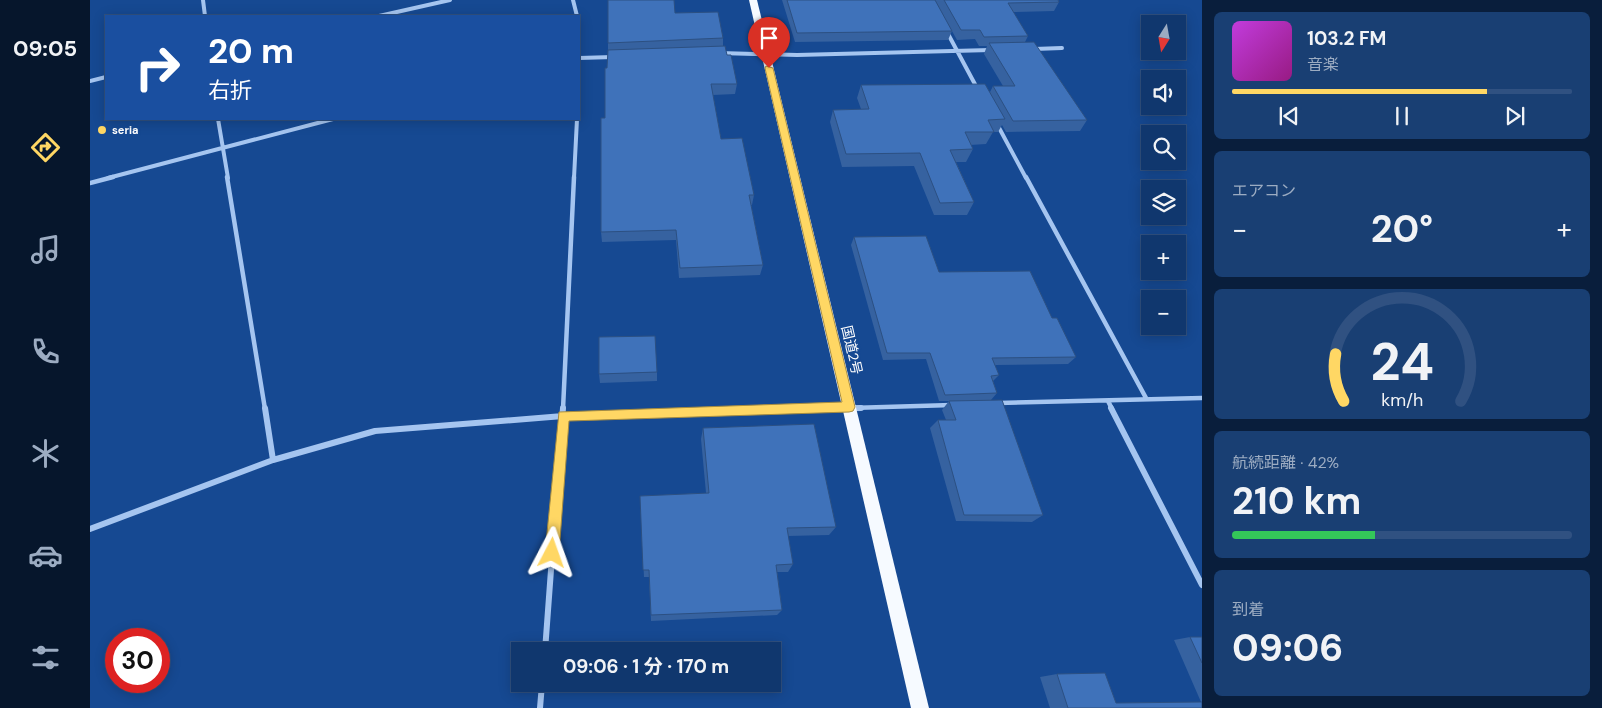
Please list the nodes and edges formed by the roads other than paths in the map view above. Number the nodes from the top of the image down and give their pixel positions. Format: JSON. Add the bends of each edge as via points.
{"nodes":[{"id":1,"x":203,"y":0,"type":"edge"},
{"id":2,"x":450,"y":0,"type":"edge"},
{"id":3,"x":573,"y":0,"type":"edge"},
{"id":4,"x":753,"y":0,"type":"edge"},
{"id":5,"x":205,"y":15,"type":"edge"},
{"id":6,"x":383,"y":15,"type":"edge"},
{"id":7,"x":577,"y":15,"type":"edge"},
{"id":8,"x":944,"y":25,"type":"edge"},
{"id":9,"x":1062,"y":48,"type":"dead end"},
{"id":10,"x":1033,"y":49,"type":"edge"},
{"id":11,"x":995,"y":50,"type":"edge"},
{"id":12,"x":957,"y":51,"type":"junction"},
{"id":13,"x":714,"y":53,"type":"edge"},
{"id":14,"x":766,"y":54,"type":"junction"},
{"id":15,"x":619,"y":56,"type":"edge"},
{"id":16,"x":580,"y":58,"type":"edge"},
{"id":17,"x":105,"y":77,"type":"edge"},
{"id":18,"x":90,"y":81,"type":"edge"},
{"id":19,"x":981,"y":94,"type":"edge"},
{"id":20,"x":218,"y":120,"type":"edge"},
{"id":21,"x":329,"y":120,"type":"edge"},
{"id":22,"x":577,"y":120,"type":"edge"},
{"id":23,"x":995,"y":120,"type":"edge"},
{"id":24,"x":222,"y":148,"type":"junction"},
{"id":25,"x":90,"y":183,"type":"edge"},
{"id":26,"x":1146,"y":398,"type":"junction"},
{"id":27,"x":1202,"y":398,"type":"edge"},
{"id":28,"x":1108,"y":401,"type":"junction"},
{"id":29,"x":959,"y":404,"type":"edge"},
{"id":30,"x":989,"y":404,"type":"edge"},
{"id":31,"x":849,"y":407,"type":"junction"},
{"id":32,"x":563,"y":416,"type":"junction"},
{"id":33,"x":273,"y":460,"type":"junction"},
{"id":34,"x":90,"y":529,"type":"edge"},
{"id":35,"x":1202,"y":585,"type":"edge"},
{"id":36,"x":546,"y":642,"type":"edge"},
{"id":37,"x":541,"y":692,"type":"edge"},
{"id":38,"x":538,"y":707,"type":"edge"},
{"id":39,"x":920,"y":708,"type":"edge"}],
"edges":[{"from":1,"to":5,"type":"street"},
{"from":2,"to":6,"type":"street"},
{"from":3,"to":7,"type":"street"},
{"from":4,"to":14,"type":"highway","name":"国道2号"},
{"from":8,"to":12,"type":"street"},
{"from":9,"to":10,"type":"street"},
{"from":11,"to":12,"type":"street"},
{"from":12,"to":14,"type":"street"},
{"from":12,"to":19,"type":"street"},
{"from":13,"to":14,"type":"street"},
{"from":14,"to":31,"type":"highway","name":"国道2号"},
{"from":15,"to":16,"type":"street"},
{"from":17,"to":18,"type":"street"},
{"from":20,"to":24,"type":"street"},
{"from":21,"to":24,"type":"street"},
{"from":22,"to":32,"type":"street"},
{"from":23,"to":26,"type":"street"},
{"from":24,"to":25,"type":"street"},
{"from":24,"to":33,"type":"street"},
{"from":26,"to":27,"type":"street"},
{"from":26,"to":28,"type":"street"},
{"from":28,"to":30,"type":"street"},
{"from":28,"to":35,"type":"street"},
{"from":29,"to":31,"type":"street"},
{"from":31,"to":32,"type":"street"},
{"from":31,"to":39,"type":"highway","name":"国道2号"},
{"from":32,"to":33,"type":"street","via":[[375,431]]},
{"from":32,"to":36,"type":"street"},
{"from":33,"to":34,"type":"street"},
{"from":37,"to":38,"type":"street"}]}
